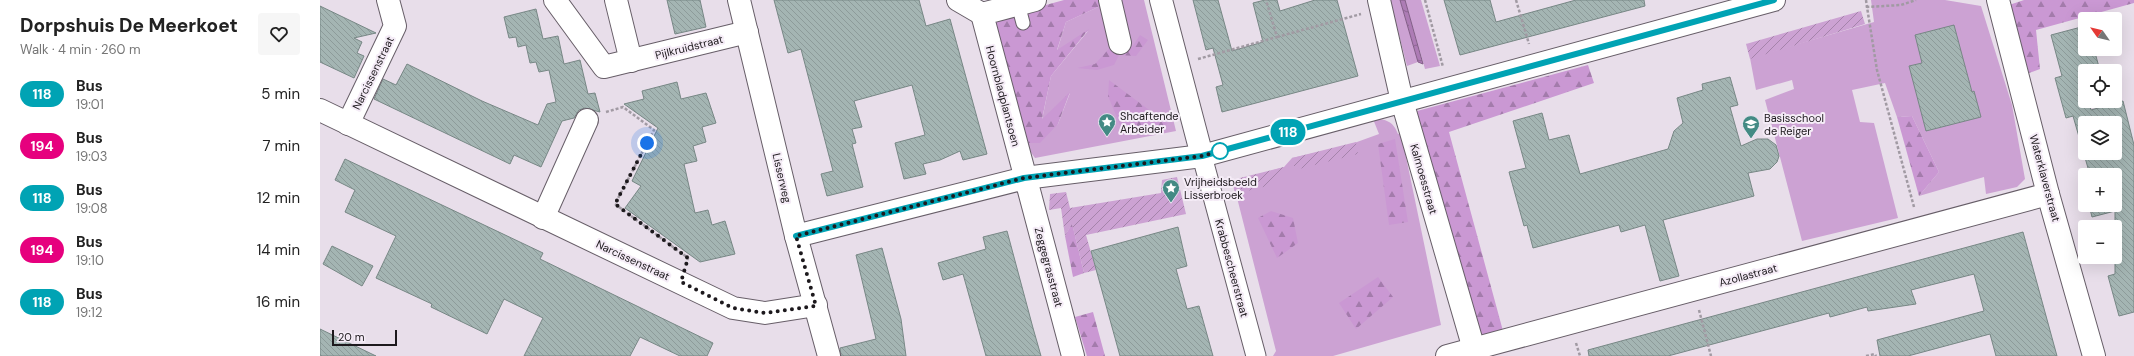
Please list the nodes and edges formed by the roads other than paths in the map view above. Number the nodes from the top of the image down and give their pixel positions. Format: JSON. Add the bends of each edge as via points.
{"nodes":[{"id":1,"x":388,"y":0,"type":"edge"},
{"id":2,"x":555,"y":0,"type":"edge"},
{"id":3,"x":616,"y":0,"type":"edge"},
{"id":4,"x":739,"y":0,"type":"edge"},
{"id":5,"x":958,"y":0,"type":"edge"},
{"id":6,"x":1110,"y":0,"type":"edge"},
{"id":7,"x":1161,"y":0,"type":"edge"},
{"id":8,"x":1774,"y":0,"type":"edge"},
{"id":9,"x":1998,"y":0,"type":"edge"},
{"id":10,"x":1380,"y":4,"type":"edge"},
{"id":11,"x":1026,"y":9,"type":"edge"},
{"id":12,"x":982,"y":14,"type":"junction"},
{"id":13,"x":748,"y":32,"type":"junction"},
{"id":14,"x":1120,"y":43,"type":"dead end"},
{"id":15,"x":631,"y":61,"type":"junction"},
{"id":16,"x":1402,"y":102,"type":"junction"},
{"id":17,"x":320,"y":110,"type":"edge"},
{"id":18,"x":588,"y":120,"type":"road end"},
{"id":19,"x":348,"y":124,"type":"junction"},
{"id":20,"x":1202,"y":156,"type":"junction"},
{"id":21,"x":1024,"y":178,"type":"junction"},
{"id":22,"x":2048,"y":194,"type":"junction"},
{"id":23,"x":543,"y":218,"type":"junction"},
{"id":24,"x":796,"y":236,"type":"junction"},
{"id":25,"x":816,"y":306,"type":"junction"},
{"id":26,"x":1475,"y":352,"type":"edge"},
{"id":27,"x":829,"y":356,"type":"edge"},
{"id":28,"x":1073,"y":356,"type":"edge"},
{"id":29,"x":1256,"y":356,"type":"edge"},
{"id":30,"x":1447,"y":356,"type":"edge"},
{"id":31,"x":2094,"y":356,"type":"edge"}],
"edges":[{"from":1,"to":19,"type":"street","name":"Narcissenstraat","via":[[395,26]]},
{"from":2,"to":15,"type":"street","name":"Pijlkruidstraat","via":[[604,67]]},
{"from":3,"to":15,"type":"street"},
{"from":4,"to":13,"type":"street","name":"Lisserweg"},
{"from":5,"to":12,"type":"street"},
{"from":6,"to":14,"type":"street"},
{"from":7,"to":20,"type":"street"},
{"from":8,"to":16,"type":"street"},
{"from":9,"to":22,"type":"street","name":"Waterklaverstraat"},
{"from":10,"to":16,"type":"street","name":"Kalmoesstraat"},
{"from":11,"to":12,"type":"street"},
{"from":12,"to":21,"type":"street","name":"Hoornbladplantsoen"},
{"from":13,"to":15,"type":"street","name":"Pijlkruidstraat"},
{"from":13,"to":24,"type":"street","name":"Lisserweg"},
{"from":16,"to":20,"type":"street"},
{"from":16,"to":26,"type":"street","name":"Kalmoesstraat"},
{"from":17,"to":19,"type":"street","name":"Narcissenstraat"},
{"from":18,"to":23,"type":"street"},
{"from":19,"to":23,"type":"street","name":"Narcissenstraat"},
{"from":20,"to":21,"type":"street"},
{"from":20,"to":29,"type":"street","name":"Krabbescheerstraat"},
{"from":21,"to":24,"type":"street"},
{"from":21,"to":28,"type":"street","name":"Zeggegrasstraat"},
{"from":22,"to":26,"type":"street","name":"Azollastraat"},
{"from":22,"to":31,"type":"street","name":"Waterklaverstraat"},
{"from":23,"to":25,"type":"street","name":"Narcissenstraat","via":[[733,308],[765,313]]},
{"from":24,"to":25,"type":"street","name":"Lisserweg"},
{"from":25,"to":27,"type":"street","name":"Lisserweg"},
{"from":26,"to":30,"type":"street","name":"Azollastraat"}]}
